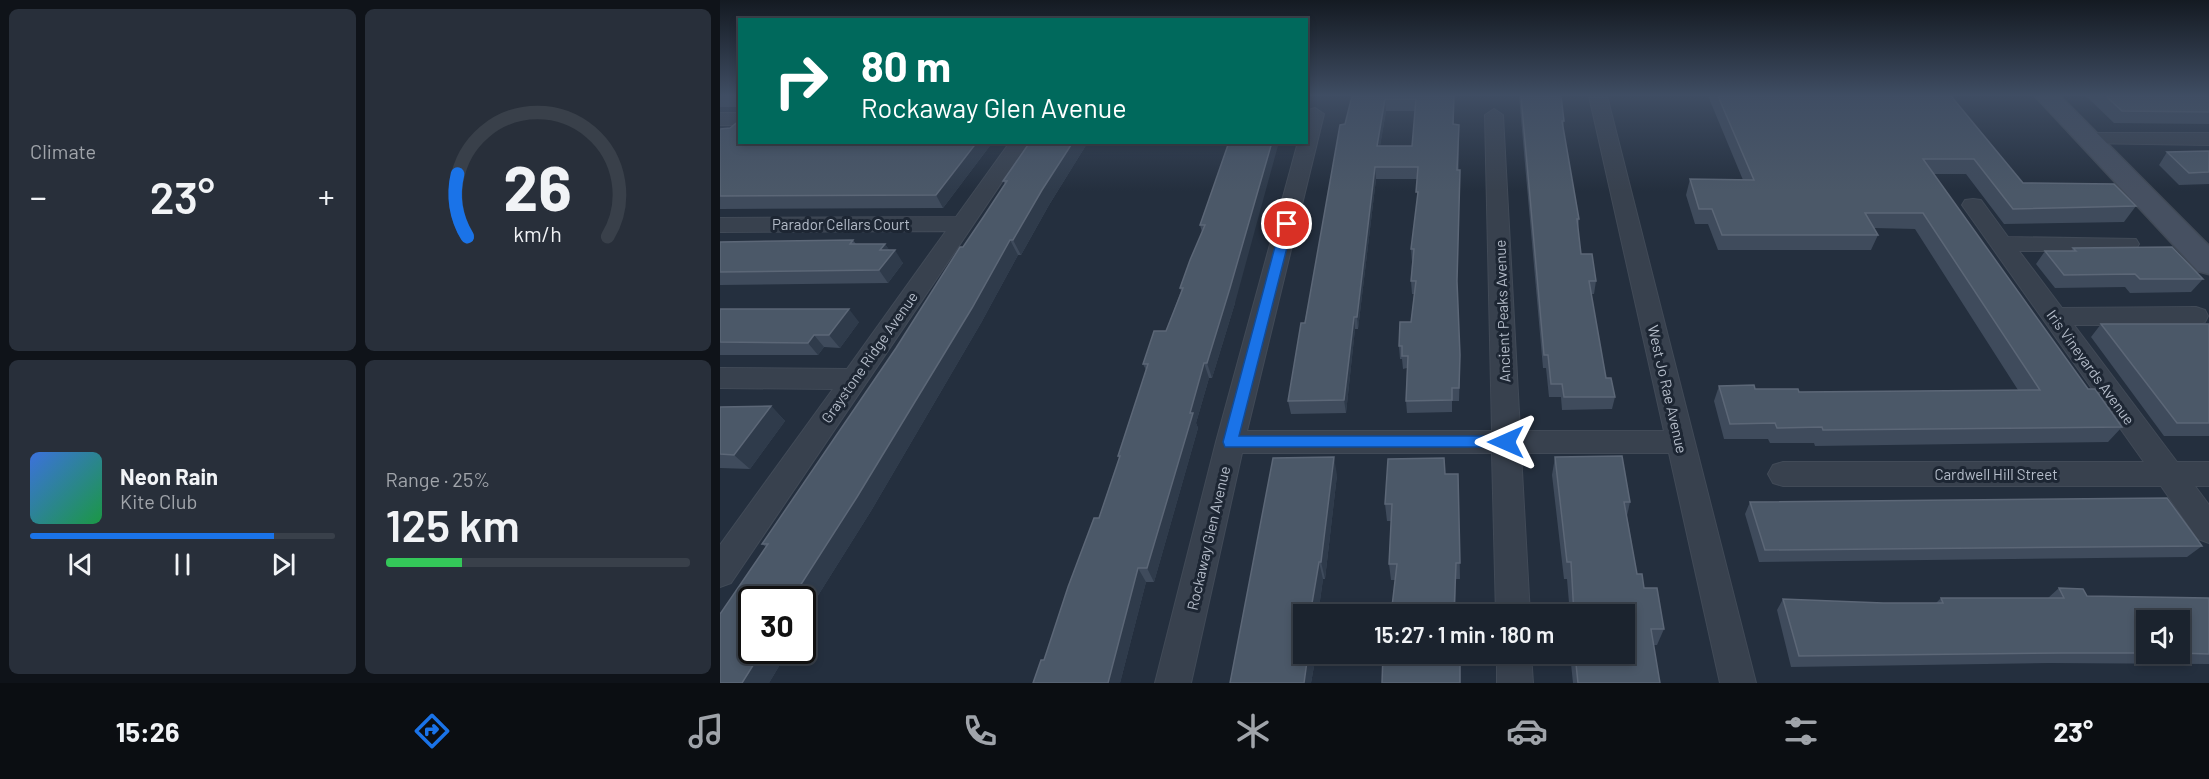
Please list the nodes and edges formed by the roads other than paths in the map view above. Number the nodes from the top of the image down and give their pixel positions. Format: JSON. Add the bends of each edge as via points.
{"nodes":[{"id":1,"x":1494,"y":128,"type":"edge"},
{"id":2,"x":1606,"y":128,"type":"edge"},
{"id":3,"x":2079,"y":128,"type":"edge"},
{"id":4,"x":2090,"y":139,"type":"junction"},
{"id":5,"x":2209,"y":139,"type":"edge"},
{"id":6,"x":1019,"y":144,"type":"edge"},
{"id":7,"x":1307,"y":144,"type":"edge"},
{"id":8,"x":1973,"y":205,"type":"dead end"},
{"id":9,"x":961,"y":224,"type":"junction"},
{"id":10,"x":720,"y":225,"type":"edge"},
{"id":11,"x":2001,"y":244,"type":"junction"},
{"id":12,"x":2128,"y":244,"type":"dead end"},
{"id":13,"x":2209,"y":264,"type":"edge"},
{"id":14,"x":2196,"y":316,"type":"dead end"},
{"id":15,"x":2054,"y":317,"type":"junction"},
{"id":16,"x":720,"y":378,"type":"edge"},
{"id":17,"x":854,"y":379,"type":"junction"},
{"id":18,"x":1230,"y":442,"type":"junction"},
{"id":19,"x":1506,"y":442,"type":"junction"},
{"id":20,"x":1681,"y":442,"type":"junction"},
{"id":21,"x":1783,"y":474,"type":"dead end"},
{"id":22,"x":2169,"y":474,"type":"junction"},
{"id":23,"x":2209,"y":474,"type":"edge"},
{"id":24,"x":2209,"y":530,"type":"edge"},
{"id":25,"x":720,"y":572,"type":"edge"},
{"id":26,"x":1513,"y":604,"type":"edge"},
{"id":27,"x":1514,"y":664,"type":"edge"},
{"id":28,"x":1173,"y":683,"type":"edge"},
{"id":29,"x":1515,"y":683,"type":"edge"},
{"id":30,"x":1738,"y":683,"type":"edge"}],
"edges":[{"from":1,"to":19,"type":"street","name":"Ancient Peaks Avenue"},
{"from":2,"to":20,"type":"street","name":"West Jo Rae Avenue"},
{"from":3,"to":4,"type":"street"},
{"from":4,"to":5,"type":"street"},
{"from":4,"to":13,"type":"street"},
{"from":6,"to":9,"type":"street","name":"Graystone Ridge Avenue"},
{"from":7,"to":18,"type":"street","name":"Rockaway Glen Avenue"},
{"from":8,"to":11,"type":"street","name":"Iris Vineyards Avenue"},
{"from":9,"to":10,"type":"street","name":"Parador Cellars Court"},
{"from":9,"to":17,"type":"street","name":"Graystone Ridge Avenue"},
{"from":11,"to":12,"type":"street"},
{"from":11,"to":15,"type":"street","name":"Iris Vineyards Avenue"},
{"from":14,"to":15,"type":"street"},
{"from":15,"to":22,"type":"street","name":"Iris Vineyards Avenue"},
{"from":16,"to":17,"type":"street"},
{"from":17,"to":25,"type":"street","name":"Graystone Ridge Avenue"},
{"from":18,"to":19,"type":"street"},
{"from":18,"to":28,"type":"street","name":"Rockaway Glen Avenue"},
{"from":19,"to":20,"type":"street"},
{"from":19,"to":26,"type":"street","name":"Ancient Peaks Avenue"},
{"from":20,"to":30,"type":"street","name":"West Jo Rae Avenue"},
{"from":21,"to":22,"type":"street","name":"Cardwell Hill Street"},
{"from":22,"to":23,"type":"street","name":"Cardwell Hill Street"},
{"from":22,"to":24,"type":"street","name":"Iris Vineyards Avenue"},
{"from":27,"to":29,"type":"street"}]}
